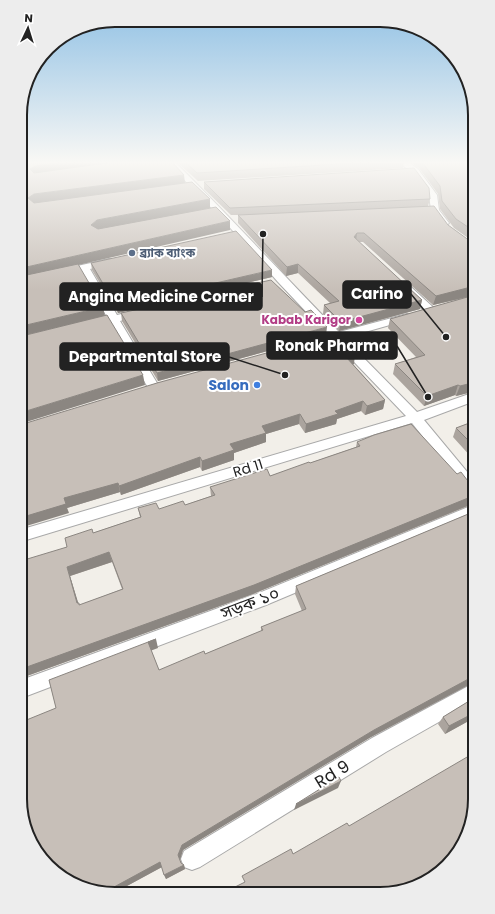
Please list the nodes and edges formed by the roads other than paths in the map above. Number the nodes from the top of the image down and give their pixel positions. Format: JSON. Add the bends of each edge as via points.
{"nodes":[{"id":1,"x":212,"y":205,"type":"edge"},
{"id":2,"x":432,"y":205,"type":"edge"},
{"id":3,"x":450,"y":231,"type":"edge"},
{"id":4,"x":122,"y":259,"type":"edge"},
{"id":5,"x":84,"y":268,"type":"junction"},
{"id":6,"x":53,"y":274,"type":"edge"},
{"id":7,"x":282,"y":280,"type":"junction"},
{"id":8,"x":398,"y":280,"type":"edge"},
{"id":9,"x":266,"y":284,"type":"edge"},
{"id":10,"x":444,"y":307,"type":"edge"},
{"id":11,"x":151,"y":310,"type":"edge"},
{"id":12,"x":431,"y":311,"type":"junction"},
{"id":13,"x":112,"y":319,"type":"junction"},
{"id":14,"x":82,"y":326,"type":"edge"},
{"id":15,"x":336,"y":336,"type":"junction"},
{"id":16,"x":306,"y":345,"type":"edge"},
{"id":17,"x":169,"y":384,"type":"edge"},
{"id":18,"x":154,"y":388,"type":"junction"},
{"id":19,"x":139,"y":393,"type":"edge"},
{"id":20,"x":468,"y":398,"type":"edge"},
{"id":21,"x":415,"y":418,"type":"junction"},
{"id":22,"x":468,"y":483,"type":"edge"},
{"id":23,"x":468,"y":513,"type":"edge"},
{"id":24,"x":27,"y":534,"type":"edge"},
{"id":25,"x":27,"y":687,"type":"edge"},
{"id":26,"x":468,"y":695,"type":"edge"},
{"id":27,"x":192,"y":859,"type":"dead end"}],
"edges":[{"from":1,"to":7,"type":"street","via":[[216,212],[232,220],[235,234]]},
{"from":2,"to":3,"type":"street","via":[[431,210]]},
{"from":4,"to":5,"type":"street"},
{"from":5,"to":6,"type":"street"},
{"from":5,"to":13,"type":"street"},
{"from":7,"to":9,"type":"street"},
{"from":7,"to":15,"type":"street"},
{"from":8,"to":12,"type":"street"},
{"from":10,"to":12,"type":"street"},
{"from":11,"to":13,"type":"street"},
{"from":12,"to":15,"type":"street"},
{"from":13,"to":14,"type":"street"},
{"from":13,"to":18,"type":"street"},
{"from":15,"to":16,"type":"street"},
{"from":15,"to":21,"type":"street"},
{"from":17,"to":18,"type":"street"},
{"from":18,"to":19,"type":"street"},
{"from":20,"to":21,"type":"street","name":"Rd 11"},
{"from":21,"to":22,"type":"street"},
{"from":21,"to":24,"type":"street","name":"Rd 11"},
{"from":23,"to":25,"type":"street","name":"সড়ক ১০","via":[[260,600]]},
{"from":26,"to":27,"type":"street","name":"Rd 9","via":[[379,745]]}]}
